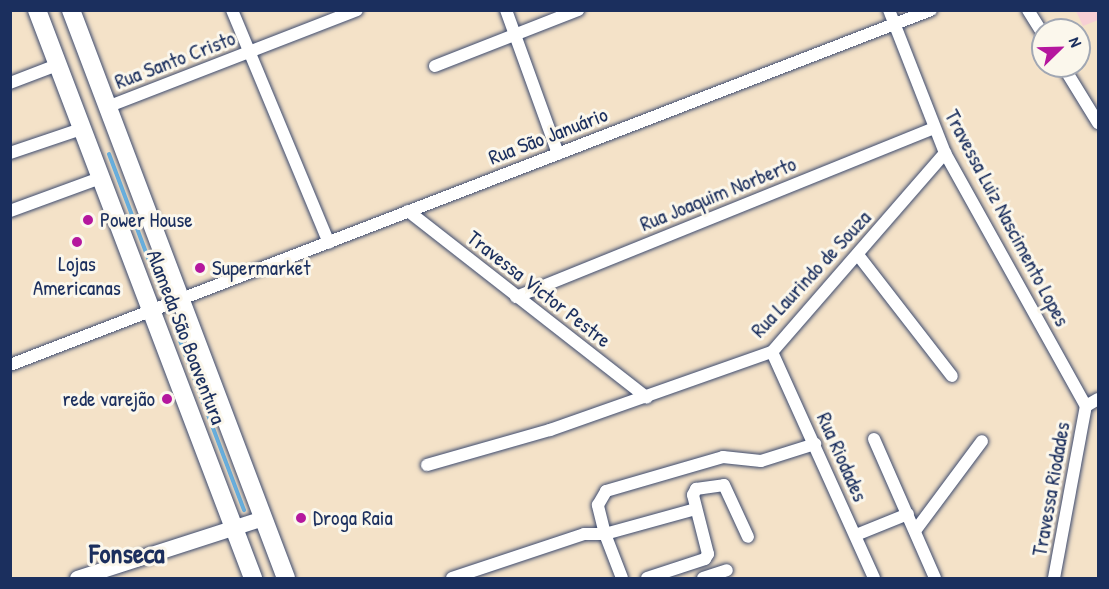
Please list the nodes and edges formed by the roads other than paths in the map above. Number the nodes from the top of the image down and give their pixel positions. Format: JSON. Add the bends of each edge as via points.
{"nodes":[{"id":1,"x":37,"y":10,"type":"edge"},
{"id":2,"x":71,"y":10,"type":"edge"},
{"id":3,"x":232,"y":10,"type":"edge"},
{"id":4,"x":357,"y":10,"type":"edge"},
{"id":5,"x":506,"y":10,"type":"edge"},
{"id":6,"x":578,"y":10,"type":"edge"},
{"id":7,"x":889,"y":10,"type":"edge"},
{"id":8,"x":931,"y":10,"type":"edge"},
{"id":9,"x":894,"y":24,"type":"junction"},
{"id":10,"x":515,"y":32,"type":"junction"},
{"id":11,"x":249,"y":53,"type":"junction"},
{"id":12,"x":57,"y":65,"type":"junction"},
{"id":13,"x":435,"y":66,"type":"dead end"},
{"id":14,"x":1070,"y":78,"type":"edge"},
{"id":15,"x":10,"y":83,"type":"edge"},
{"id":16,"x":107,"y":107,"type":"junction"},
{"id":17,"x":1098,"y":123,"type":"edge"},
{"id":18,"x":934,"y":128,"type":"junction"},
{"id":19,"x":81,"y":129,"type":"junction"},
{"id":20,"x":10,"y":153,"type":"edge"},
{"id":21,"x":945,"y":153,"type":"junction"},
{"id":22,"x":558,"y":154,"type":"junction"},
{"id":23,"x":100,"y":178,"type":"junction"},
{"id":24,"x":10,"y":211,"type":"edge"},
{"id":25,"x":408,"y":211,"type":"junction"},
{"id":26,"x":328,"y":243,"type":"junction"},
{"id":27,"x":858,"y":255,"type":"junction"},
{"id":28,"x":179,"y":297,"type":"junction"},
{"id":29,"x":516,"y":297,"type":"junction"},
{"id":30,"x":150,"y":309,"type":"junction"},
{"id":31,"x":772,"y":352,"type":"junction"},
{"id":32,"x":10,"y":365,"type":"edge"},
{"id":33,"x":952,"y":376,"type":"dead end"},
{"id":34,"x":647,"y":398,"type":"junction"},
{"id":35,"x":1098,"y":399,"type":"edge"},
{"id":36,"x":1086,"y":406,"type":"junction"},
{"id":37,"x":874,"y":439,"type":"dead end"},
{"id":38,"x":982,"y":441,"type":"dead end"},
{"id":39,"x":815,"y":444,"type":"junction"},
{"id":40,"x":427,"y":465,"type":"dead end"},
{"id":41,"x":696,"y":509,"type":"junction"},
{"id":42,"x":908,"y":514,"type":"junction"},
{"id":43,"x":263,"y":518,"type":"junction"},
{"id":44,"x":234,"y":528,"type":"junction"},
{"id":45,"x":915,"y":531,"type":"junction"},
{"id":46,"x":605,"y":534,"type":"junction"},
{"id":47,"x":856,"y":535,"type":"junction"},
{"id":48,"x":748,"y":537,"type":"dead end"},
{"id":49,"x":727,"y":570,"type":"dead end"},
{"id":50,"x":77,"y":579,"type":"edge"},
{"id":51,"x":253,"y":579,"type":"edge"},
{"id":52,"x":286,"y":579,"type":"edge"},
{"id":53,"x":452,"y":579,"type":"edge"},
{"id":54,"x":622,"y":579,"type":"edge"},
{"id":55,"x":647,"y":579,"type":"edge"},
{"id":56,"x":704,"y":579,"type":"edge"},
{"id":57,"x":874,"y":579,"type":"edge"},
{"id":58,"x":935,"y":579,"type":"edge"},
{"id":59,"x":1054,"y":579,"type":"edge"}],
"edges":[{"from":1,"to":12,"type":"highway","name":"Alameda São Boaventura"},
{"from":2,"to":16,"type":"highway","name":"Alameda São Boaventura"},
{"from":3,"to":11,"type":"street"},
{"from":4,"to":11,"type":"street","name":"Rua Santo Cristo"},
{"from":5,"to":10,"type":"street"},
{"from":6,"to":10,"type":"street"},
{"from":7,"to":9,"type":"street","name":"Travessa Luiz Nascimento Lopes"},
{"from":8,"to":9,"type":"street","name":"Rua São Januário"},
{"from":9,"to":18,"type":"street","name":"Travessa Luiz Nascimento Lopes"},
{"from":9,"to":22,"type":"street","name":"Rua São Januário"},
{"from":10,"to":13,"type":"street"},
{"from":10,"to":22,"type":"street"},
{"from":11,"to":16,"type":"street","name":"Rua Santo Cristo"},
{"from":11,"to":26,"type":"street"},
{"from":12,"to":15,"type":"street"},
{"from":12,"to":19,"type":"highway","name":"Alameda São Boaventura"},
{"from":14,"to":17,"type":"street"},
{"from":16,"to":28,"type":"highway","name":"Alameda São Boaventura"},
{"from":18,"to":21,"type":"street","name":"Travessa Luiz Nascimento Lopes"},
{"from":18,"to":29,"type":"street","name":"Rua Joaquim Norberto"},
{"from":19,"to":20,"type":"street"},
{"from":19,"to":23,"type":"highway","name":"Alameda São Boaventura"},
{"from":21,"to":27,"type":"street","name":"Rua Laurindo de Souza"},
{"from":21,"to":36,"type":"street","name":"Travessa Luiz Nascimento Lopes"},
{"from":22,"to":25,"type":"street","name":"Rua São Januário"},
{"from":23,"to":24,"type":"street"},
{"from":23,"to":30,"type":"highway","name":"Alameda São Boaventura"},
{"from":25,"to":26,"type":"street","name":"Rua São Januário"},
{"from":25,"to":29,"type":"street","name":"Travessa Victor Pestre"},
{"from":26,"to":28,"type":"street","name":"Rua São Januário"},
{"from":27,"to":31,"type":"street","name":"Rua Laurindo de Souza"},
{"from":27,"to":33,"type":"street"},
{"from":28,"to":30,"type":"street","name":"Rua São Januário"},
{"from":28,"to":43,"type":"highway","name":"Alameda São Boaventura"},
{"from":29,"to":34,"type":"street","name":"Travessa Victor Pestre"},
{"from":30,"to":32,"type":"street","name":"Rua São Januário"},
{"from":30,"to":44,"type":"highway","name":"Alameda São Boaventura"},
{"from":31,"to":34,"type":"street","name":"Rua Laurindo de Souza"},
{"from":31,"to":39,"type":"street","name":"Rua Riodades"},
{"from":34,"to":40,"type":"street","name":"Rua Laurindo de Souza"},
{"from":35,"to":36,"type":"street"},
{"from":36,"to":59,"type":"street","name":"Travessa Riodades"},
{"from":37,"to":42,"type":"street"},
{"from":38,"to":45,"type":"street"},
{"from":39,"to":46,"type":"street","via":[[761,461],[723,457],[606,490],[598,506]]},
{"from":39,"to":47,"type":"street","name":"Rua Riodades"},
{"from":41,"to":46,"type":"street"},
{"from":41,"to":48,"type":"street","via":[[693,492],[724,484]]},
{"from":41,"to":55,"type":"street","via":[[708,547],[705,559]]},
{"from":42,"to":45,"type":"street"},
{"from":42,"to":47,"type":"street"},
{"from":43,"to":44,"type":"main road"},
{"from":43,"to":52,"type":"highway","name":"Alameda São Boaventura"},
{"from":44,"to":50,"type":"main road"},
{"from":44,"to":51,"type":"highway","name":"Alameda São Boaventura"},
{"from":45,"to":58,"type":"street"},
{"from":46,"to":53,"type":"street","via":[[584,534]]},
{"from":46,"to":54,"type":"street"},
{"from":47,"to":57,"type":"street","name":"Rua Riodades"},
{"from":49,"to":56,"type":"street"}]}
